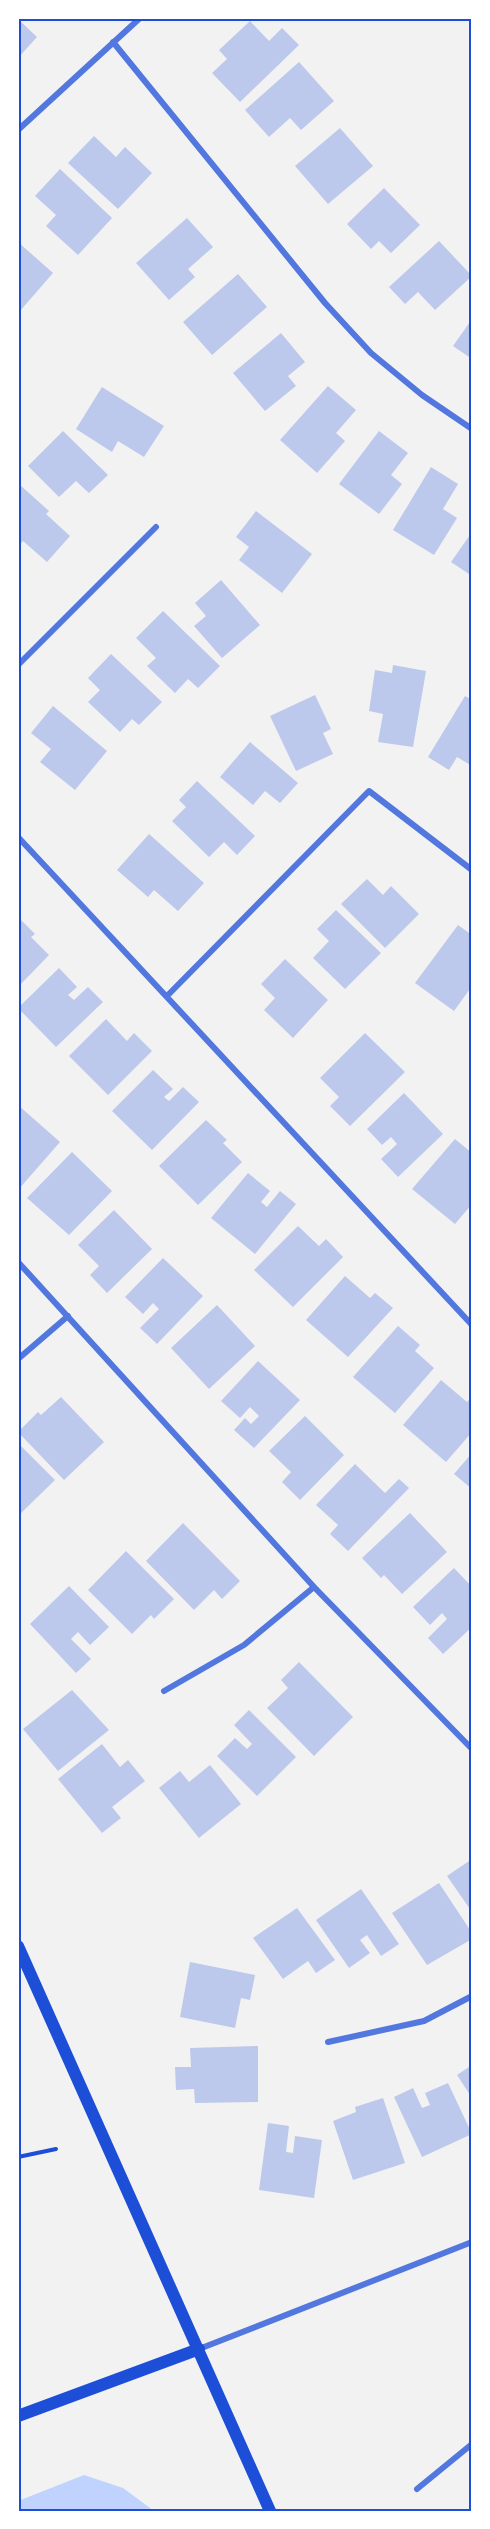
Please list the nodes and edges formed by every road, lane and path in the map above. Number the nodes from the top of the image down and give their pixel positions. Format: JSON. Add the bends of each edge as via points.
{"nodes":[{"id":1,"x":140,"y":18,"type":"edge"},
{"id":2,"x":113,"y":42,"type":"junction"},
{"id":3,"x":18,"y":130,"type":"edge"},
{"id":4,"x":472,"y":429,"type":"edge"},
{"id":5,"x":156,"y":527,"type":"dead end"},
{"id":6,"x":18,"y":664,"type":"edge"},
{"id":7,"x":18,"y":837,"type":"edge"},
{"id":8,"x":472,"y":870,"type":"edge"},
{"id":9,"x":166,"y":996,"type":"junction"},
{"id":10,"x":18,"y":1262,"type":"edge"},
{"id":11,"x":68,"y":1316,"type":"junction"},
{"id":12,"x":472,"y":1325,"type":"edge"},
{"id":13,"x":18,"y":1359,"type":"edge"},
{"id":14,"x":314,"y":1587,"type":"junction"},
{"id":15,"x":164,"y":1691,"type":"dead end"},
{"id":16,"x":472,"y":1749,"type":"edge"},
{"id":17,"x":18,"y":1946,"type":"edge"},
{"id":18,"x":472,"y":1996,"type":"edge"},
{"id":19,"x":328,"y":2042,"type":"dead end"},
{"id":20,"x":56,"y":2149,"type":"dead end"},
{"id":21,"x":18,"y":2157,"type":"edge"},
{"id":22,"x":472,"y":2242,"type":"edge"},
{"id":23,"x":199,"y":2349,"type":"junction"},
{"id":24,"x":18,"y":2416,"type":"edge"},
{"id":25,"x":472,"y":2444,"type":"edge"},
{"id":26,"x":417,"y":2489,"type":"dead end"},
{"id":27,"x":270,"y":2511,"type":"edge"}],
"edges":[{"from":1,"to":2,"type":"street"},
{"from":2,"to":3,"type":"street"},
{"from":2,"to":4,"type":"street","via":[[332,311],[371,353]]},
{"from":5,"to":6,"type":"street"},
{"from":7,"to":9,"type":"street"},
{"from":8,"to":9,"type":"street","via":[[369,791]]},
{"from":9,"to":12,"type":"street"},
{"from":10,"to":11,"type":"street"},
{"from":11,"to":13,"type":"street"},
{"from":11,"to":14,"type":"street"},
{"from":14,"to":15,"type":"street","via":[[244,1645]]},
{"from":14,"to":16,"type":"street"},
{"from":17,"to":23,"type":"main road"},
{"from":18,"to":19,"type":"street","via":[[424,2021]]},
{"from":20,"to":21,"type":"path"},
{"from":22,"to":23,"type":"street"},
{"from":23,"to":24,"type":"main road"},
{"from":23,"to":27,"type":"main road"},
{"from":25,"to":26,"type":"street"}]}
